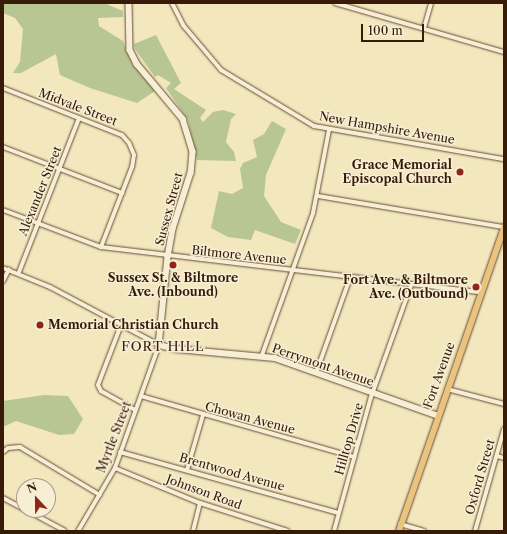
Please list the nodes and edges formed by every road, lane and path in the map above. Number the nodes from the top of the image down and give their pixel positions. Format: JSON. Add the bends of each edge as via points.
{"nodes":[{"id":1,"x":129,"y":3,"type":"edge"},
{"id":2,"x":172,"y":3,"type":"edge"},
{"id":3,"x":335,"y":3,"type":"edge"},
{"id":4,"x":431,"y":3,"type":"edge"},
{"id":5,"x":424,"y":28,"type":"junction"},
{"id":6,"x":504,"y":52,"type":"edge"},
{"id":7,"x":3,"y":88,"type":"edge"},
{"id":8,"x":79,"y":118,"type":"junction"},
{"id":9,"x":329,"y":130,"type":"junction"},
{"id":10,"x":3,"y":147,"type":"edge"},
{"id":11,"x":504,"y":159,"type":"edge"},
{"id":12,"x":59,"y":170,"type":"junction"},
{"id":13,"x":122,"y":193,"type":"junction"},
{"id":14,"x":318,"y":196,"type":"junction"},
{"id":15,"x":3,"y":210,"type":"edge"},
{"id":16,"x":37,"y":223,"type":"junction"},
{"id":17,"x":504,"y":227,"type":"edge"},
{"id":18,"x":501,"y":244,"type":"edge"},
{"id":19,"x":101,"y":247,"type":"junction"},
{"id":20,"x":168,"y":257,"type":"junction"},
{"id":21,"x":3,"y":268,"type":"edge"},
{"id":22,"x":9,"y":269,"type":"junction"},
{"id":23,"x":291,"y":271,"type":"junction"},
{"id":24,"x":19,"y":272,"type":"junction"},
{"id":25,"x":350,"y":278,"type":"junction"},
{"id":26,"x":3,"y":281,"type":"edge"},
{"id":27,"x":411,"y":285,"type":"junction"},
{"id":28,"x":480,"y":292,"type":"junction"},
{"id":29,"x":121,"y":325,"type":"junction"},
{"id":30,"x":159,"y":344,"type":"junction"},
{"id":31,"x":262,"y":355,"type":"junction"},
{"id":32,"x":316,"y":373,"type":"junction"},
{"id":33,"x":446,"y":389,"type":"junction"},
{"id":34,"x":373,"y":393,"type":"junction"},
{"id":35,"x":141,"y":396,"type":"junction"},
{"id":36,"x":504,"y":404,"type":"edge"},
{"id":37,"x":135,"y":410,"type":"junction"},
{"id":38,"x":203,"y":415,"type":"junction"},
{"id":39,"x":436,"y":415,"type":"junction"},
{"id":40,"x":504,"y":429,"type":"edge"},
{"id":41,"x":3,"y":452,"type":"edge"},
{"id":42,"x":120,"y":452,"type":"junction"},
{"id":43,"x":497,"y":456,"type":"junction"},
{"id":44,"x":354,"y":457,"type":"junction"},
{"id":45,"x":504,"y":458,"type":"edge"},
{"id":46,"x":115,"y":468,"type":"junction"},
{"id":47,"x":187,"y":470,"type":"junction"},
{"id":48,"x":100,"y":495,"type":"junction"},
{"id":49,"x":3,"y":498,"type":"edge"},
{"id":50,"x":200,"y":503,"type":"junction"},
{"id":51,"x":16,"y":505,"type":"edge"},
{"id":52,"x":338,"y":513,"type":"junction"},
{"id":53,"x":40,"y":518,"type":"edge"},
{"id":54,"x":400,"y":528,"type":"edge"},
{"id":55,"x":65,"y":531,"type":"edge"},
{"id":56,"x":78,"y":531,"type":"edge"},
{"id":57,"x":193,"y":531,"type":"edge"},
{"id":58,"x":288,"y":531,"type":"edge"},
{"id":59,"x":334,"y":531,"type":"edge"},
{"id":60,"x":424,"y":531,"type":"edge"},
{"id":61,"x":475,"y":531,"type":"edge"}],
"edges":[{"from":1,"to":20,"type":"street","name":"Sussex Street","via":[[130,50],[137,64],[183,119],[193,152],[192,174],[173,229]]},
{"from":2,"to":9,"type":"street","name":"New Hampshire Avenue","via":[[183,25],[221,70],[297,118]]},
{"from":3,"to":5,"type":"street"},
{"from":4,"to":5,"type":"street"},
{"from":5,"to":6,"type":"street"},
{"from":7,"to":8,"type":"street","name":"Midvale Street"},
{"from":8,"to":12,"type":"street","name":"Alexander Street"},
{"from":8,"to":13,"type":"street","name":"Midvale Street","via":[[122,135],[129,143],[134,155]]},
{"from":9,"to":11,"type":"street","name":"New Hampshire Avenue"},
{"from":9,"to":14,"type":"street"},
{"from":10,"to":12,"type":"street"},
{"from":12,"to":13,"type":"street"},
{"from":12,"to":16,"type":"street","name":"Alexander Street"},
{"from":13,"to":19,"type":"street","name":"Midvale Street"},
{"from":14,"to":17,"type":"street"},
{"from":14,"to":23,"type":"street"},
{"from":15,"to":16,"type":"street","name":"Biltmore Avenue"},
{"from":16,"to":19,"type":"street","name":"Biltmore Avenue"},
{"from":16,"to":24,"type":"street","name":"Alexander Street"},
{"from":17,"to":18,"type":"main road","name":"Fort Avenue"},
{"from":18,"to":28,"type":"main road","name":"Fort Avenue"},
{"from":19,"to":20,"type":"street","name":"Biltmore Avenue"},
{"from":20,"to":23,"type":"street","name":"Biltmore Avenue"},
{"from":20,"to":30,"type":"street","name":"Sussex Street"},
{"from":21,"to":22,"type":"street","name":"Perrymont Avenue"},
{"from":22,"to":24,"type":"street","name":"Perrymont Avenue"},
{"from":22,"to":26,"type":"street"},
{"from":23,"to":25,"type":"street","name":"Biltmore Avenue"},
{"from":23,"to":31,"type":"street"},
{"from":24,"to":29,"type":"street","name":"Perrymont Avenue"},
{"from":25,"to":27,"type":"street","name":"Biltmore Avenue"},
{"from":25,"to":32,"type":"street"},
{"from":27,"to":28,"type":"street","name":"Biltmore Avenue"},
{"from":27,"to":34,"type":"street","name":"Hilltop Drive"},
{"from":28,"to":33,"type":"main road","name":"Fort Avenue"},
{"from":29,"to":30,"type":"street","name":"Perrymont Avenue"},
{"from":29,"to":37,"type":"street","via":[[98,385],[101,391]]},
{"from":30,"to":31,"type":"street","name":"Perrymont Avenue","via":[[177,350]]},
{"from":30,"to":35,"type":"street","name":"Myrtle Street"},
{"from":31,"to":32,"type":"street","name":"Perrymont Avenue"},
{"from":32,"to":34,"type":"street","name":"Perrymont Avenue"},
{"from":33,"to":36,"type":"street"},
{"from":33,"to":39,"type":"main road","name":"Fort Avenue"},
{"from":34,"to":39,"type":"street","name":"Perrymont Avenue"},
{"from":34,"to":44,"type":"street","name":"Hilltop Drive"},
{"from":35,"to":37,"type":"street","name":"Myrtle Street"},
{"from":35,"to":38,"type":"street","name":"Chowan Avenue"},
{"from":37,"to":42,"type":"street","name":"Myrtle Street"},
{"from":38,"to":44,"type":"street","name":"Chowan Avenue"},
{"from":38,"to":47,"type":"street"},
{"from":39,"to":54,"type":"main road","name":"Fort Avenue"},
{"from":40,"to":43,"type":"street","name":"Oxford Street"},
{"from":41,"to":48,"type":"street","via":[[8,448],[20,447]]},
{"from":42,"to":46,"type":"street","name":"Myrtle Street"},
{"from":42,"to":47,"type":"street","name":"Brentwood Avenue"},
{"from":43,"to":45,"type":"street"},
{"from":43,"to":61,"type":"street","name":"Oxford Street"},
{"from":44,"to":52,"type":"street","name":"Hilltop Drive"},
{"from":46,"to":48,"type":"street","name":"Myrtle Street"},
{"from":46,"to":50,"type":"street","name":"Johnson Road"},
{"from":47,"to":52,"type":"street","name":"Brentwood Avenue"},
{"from":48,"to":56,"type":"street","name":"Myrtle Street"},
{"from":49,"to":51,"type":"street"},
{"from":50,"to":57,"type":"street"},
{"from":50,"to":58,"type":"street","name":"Johnson Road"},
{"from":52,"to":59,"type":"street","name":"Hilltop Drive"},
{"from":53,"to":55,"type":"street"},
{"from":54,"to":60,"type":"street"}]}
